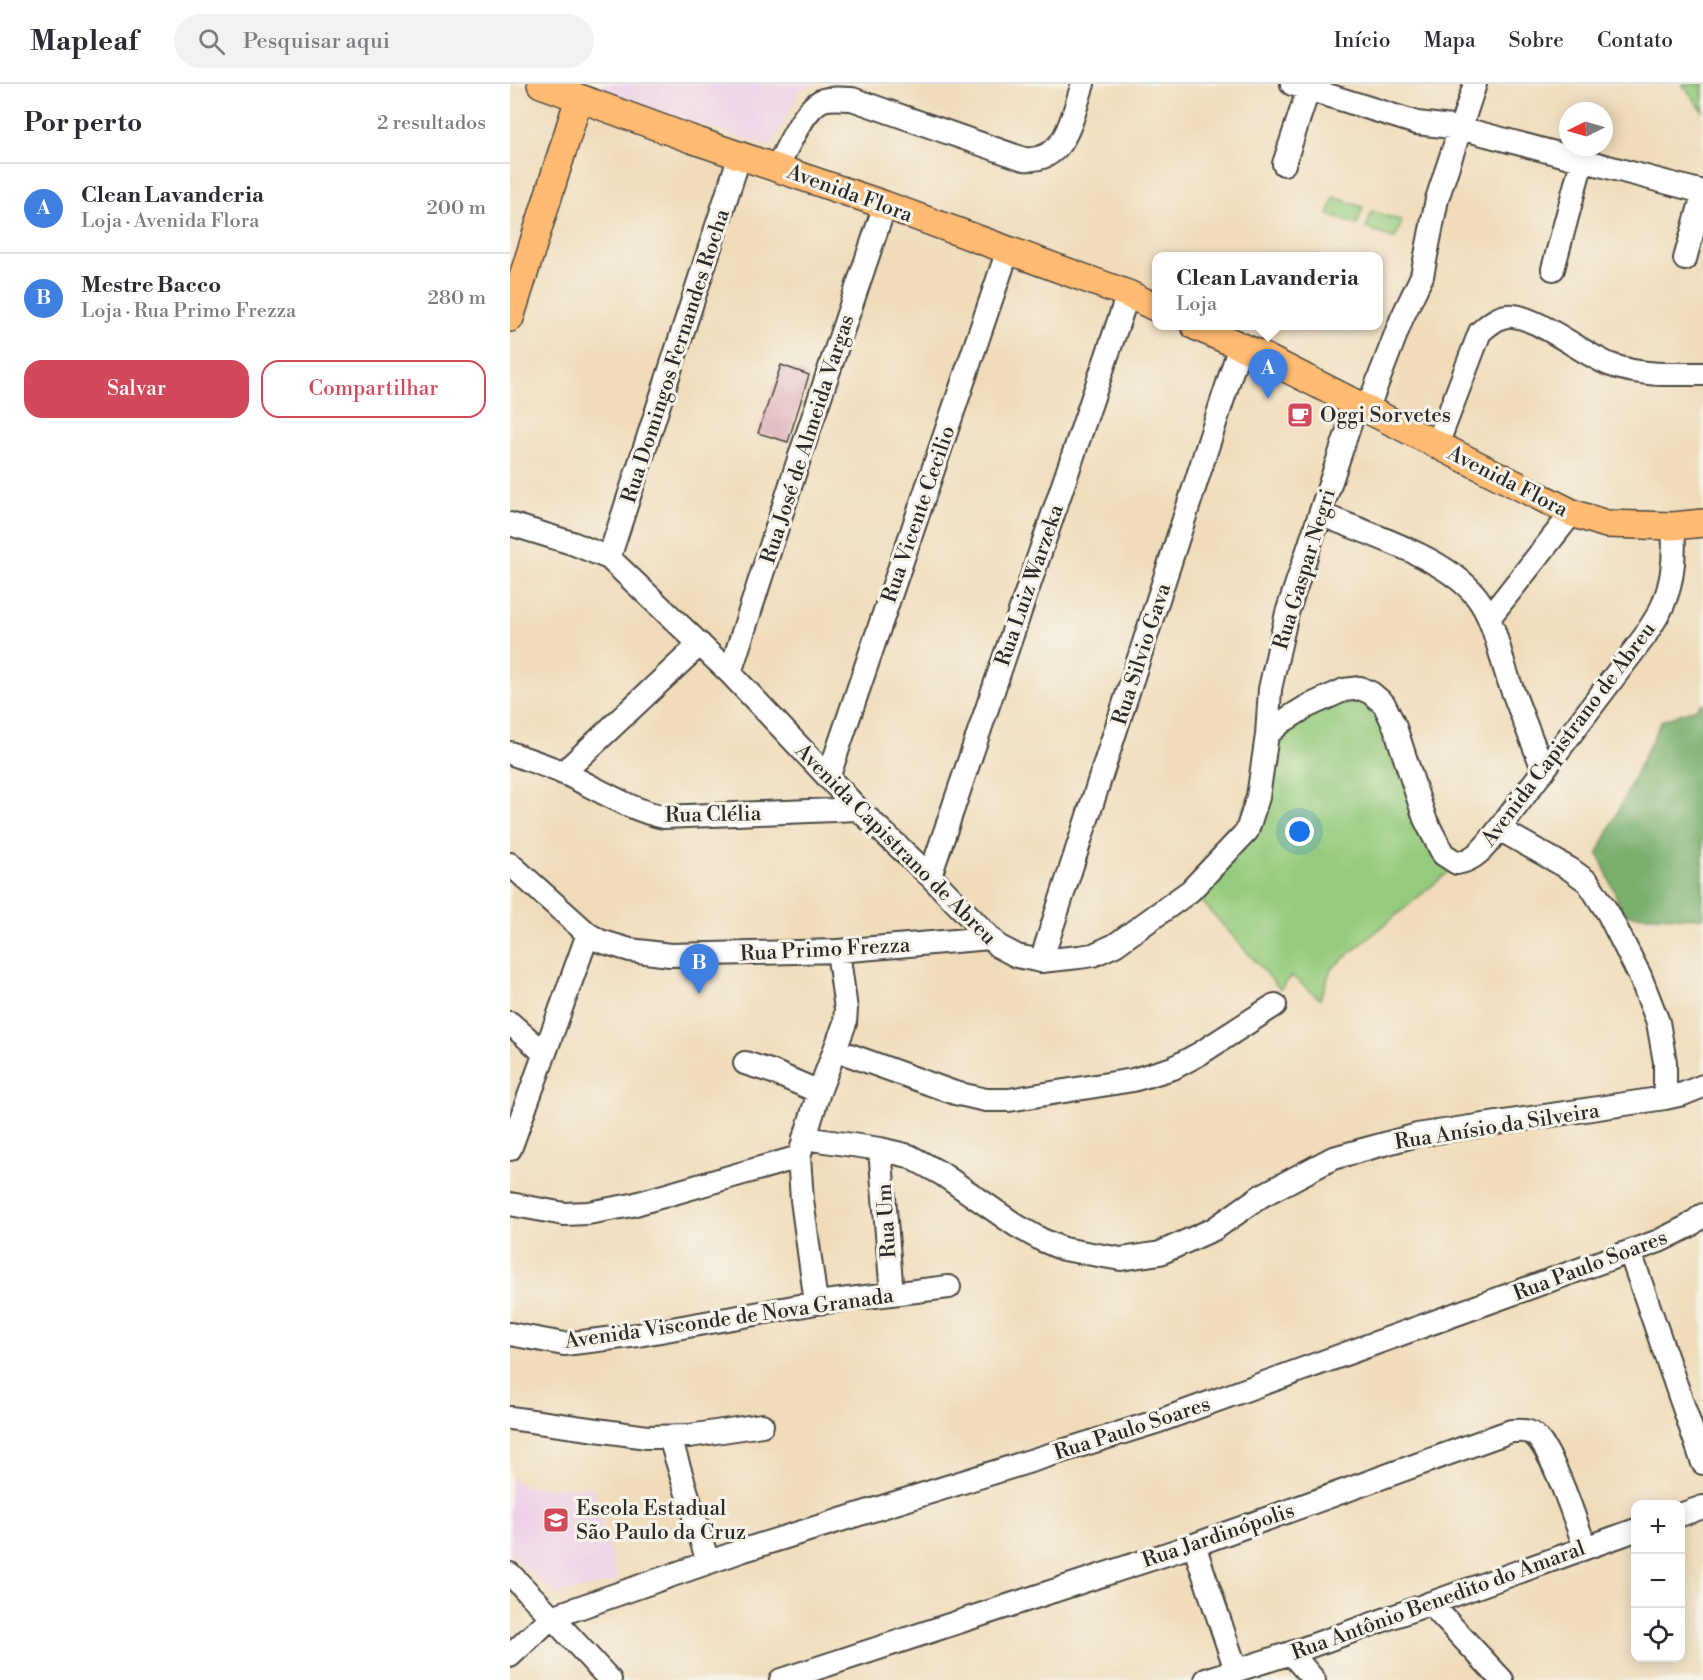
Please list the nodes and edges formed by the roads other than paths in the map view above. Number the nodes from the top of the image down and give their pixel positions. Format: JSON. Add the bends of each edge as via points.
{"nodes":[{"id":1,"x":541,"y":84,"type":"edge"},
{"id":2,"x":1083,"y":84,"type":"edge"},
{"id":3,"x":1475,"y":84,"type":"edge"},
{"id":4,"x":1304,"y":86,"type":"edge"},
{"id":5,"x":581,"y":91,"type":"edge"},
{"id":6,"x":1460,"y":128,"type":"junction"},
{"id":7,"x":740,"y":155,"type":"junction"},
{"id":8,"x":1582,"y":161,"type":"junction"},
{"id":9,"x":1284,"y":164,"type":"dead end"},
{"id":10,"x":777,"y":167,"type":"junction"},
{"id":11,"x":1703,"y":194,"type":"edge"},
{"id":12,"x":885,"y":205,"type":"junction"},
{"id":13,"x":1008,"y":250,"type":"junction"},
{"id":14,"x":1685,"y":258,"type":"dead end"},
{"id":15,"x":1553,"y":269,"type":"dead end"},
{"id":16,"x":1128,"y":294,"type":"junction"},
{"id":17,"x":1152,"y":306,"type":"edge"},
{"id":18,"x":510,"y":318,"type":"edge"},
{"id":19,"x":1204,"y":330,"type":"edge"},
{"id":20,"x":1240,"y":346,"type":"junction"},
{"id":21,"x":1703,"y":374,"type":"edge"},
{"id":22,"x":1361,"y":408,"type":"junction"},
{"id":23,"x":1437,"y":445,"type":"junction"},
{"id":24,"x":1572,"y":513,"type":"junction"},
{"id":25,"x":1320,"y":514,"type":"junction"},
{"id":26,"x":1703,"y":523,"type":"edge"},
{"id":27,"x":510,"y":524,"type":"edge"},
{"id":28,"x":1673,"y":526,"type":"junction"},
{"id":29,"x":609,"y":558,"type":"junction"},
{"id":30,"x":1489,"y":618,"type":"junction"},
{"id":31,"x":700,"y":644,"type":"junction"},
{"id":32,"x":730,"y":673,"type":"junction"},
{"id":33,"x":1267,"y":735,"type":"junction"},
{"id":34,"x":510,"y":753,"type":"edge"},
{"id":35,"x":1544,"y":771,"type":"junction"},
{"id":36,"x":563,"y":773,"type":"junction"},
{"id":37,"x":828,"y":778,"type":"junction"},
{"id":38,"x":858,"y":809,"type":"junction"},
{"id":39,"x":1499,"y":829,"type":"junction"},
{"id":40,"x":510,"y":864,"type":"edge"},
{"id":41,"x":930,"y":876,"type":"junction"},
{"id":42,"x":588,"y":934,"type":"junction"},
{"id":43,"x":990,"y":938,"type":"junction"},
{"id":44,"x":838,"y":951,"type":"junction"},
{"id":45,"x":1041,"y":961,"type":"junction"},
{"id":46,"x":1275,"y":1005,"type":"dead end"},
{"id":47,"x":510,"y":1023,"type":"edge"},
{"id":48,"x":836,"y":1050,"type":"junction"},
{"id":49,"x":544,"y":1053,"type":"junction"},
{"id":50,"x":745,"y":1063,"type":"dead end"},
{"id":51,"x":1703,"y":1086,"type":"edge"},
{"id":52,"x":819,"y":1092,"type":"junction"},
{"id":53,"x":1665,"y":1098,"type":"junction"},
{"id":54,"x":802,"y":1147,"type":"junction"},
{"id":55,"x":510,"y":1149,"type":"edge"},
{"id":56,"x":880,"y":1149,"type":"junction"},
{"id":57,"x":510,"y":1204,"type":"edge"},
{"id":58,"x":1703,"y":1215,"type":"edge"},
{"id":59,"x":1630,"y":1252,"type":"junction"},
{"id":60,"x":949,"y":1287,"type":"dead end"},
{"id":61,"x":892,"y":1294,"type":"junction"},
{"id":62,"x":816,"y":1303,"type":"junction"},
{"id":63,"x":510,"y":1334,"type":"edge"},
{"id":64,"x":510,"y":1418,"type":"edge"},
{"id":65,"x":762,"y":1425,"type":"dead end"},
{"id":66,"x":670,"y":1438,"type":"junction"},
{"id":67,"x":1703,"y":1463,"type":"edge"},
{"id":68,"x":1703,"y":1507,"type":"edge"},
{"id":69,"x":1685,"y":1513,"type":"edge"},
{"id":70,"x":1631,"y":1531,"type":"edge"},
{"id":71,"x":1194,"y":1545,"type":"junction"},
{"id":72,"x":1585,"y":1546,"type":"junction"},
{"id":73,"x":708,"y":1562,"type":"junction"},
{"id":74,"x":510,"y":1574,"type":"edge"},
{"id":75,"x":1430,"y":1603,"type":"junction"},
{"id":76,"x":552,"y":1617,"type":"junction"},
{"id":77,"x":510,"y":1656,"type":"edge"},
{"id":78,"x":1281,"y":1656,"type":"junction"},
{"id":79,"x":1243,"y":1675,"type":"edge"},
{"id":80,"x":610,"y":1680,"type":"edge"},
{"id":81,"x":781,"y":1680,"type":"edge"},
{"id":82,"x":1206,"y":1680,"type":"edge"},
{"id":83,"x":1314,"y":1680,"type":"edge"},
{"id":84,"x":1503,"y":1680,"type":"edge"}],
"edges":[{"from":1,"to":5,"type":"main road","name":"Avenida Flora"},
{"from":2,"to":10,"type":"street","via":[[1062,141],[1042,159],[1024,159],[852,99],[835,98],[822,100],[806,114]]},
{"from":3,"to":6,"type":"street","name":"Rua Gaspar Negri"},
{"from":4,"to":6,"type":"street","via":[[1417,123]]},
{"from":4,"to":9,"type":"street"},
{"from":5,"to":7,"type":"main road","name":"Avenida Flora"},
{"from":5,"to":18,"type":"main road"},
{"from":6,"to":8,"type":"street"},
{"from":6,"to":22,"type":"street","name":"Rua Gaspar Negri","via":[[1437,199],[1422,276]]},
{"from":7,"to":10,"type":"main road","name":"Avenida Flora"},
{"from":7,"to":29,"type":"street","name":"Rua Domingos Fernandes Rocha"},
{"from":8,"to":11,"type":"street"},
{"from":8,"to":15,"type":"street"},
{"from":10,"to":12,"type":"main road","name":"Avenida Flora"},
{"from":11,"to":14,"type":"street"},
{"from":12,"to":13,"type":"main road","name":"Avenida Flora"},
{"from":12,"to":32,"type":"street","name":"Rua José de Almeida Vargas"},
{"from":13,"to":16,"type":"main road","name":"Avenida Flora"},
{"from":13,"to":37,"type":"street","name":"Rua Vicente Cecilio"},
{"from":16,"to":17,"type":"main road","name":"Avenida Flora"},
{"from":16,"to":41,"type":"street","name":"Rua Luiz Warzeka"},
{"from":19,"to":20,"type":"main road","name":"Avenida Flora"},
{"from":20,"to":22,"type":"main road","name":"Avenida Flora"},
{"from":20,"to":45,"type":"street","name":"Rua Silvio Gava"},
{"from":21,"to":23,"type":"street","via":[[1650,374],[1611,365],[1539,325],[1517,315],[1504,316],[1480,332]]},
{"from":22,"to":23,"type":"main road","name":"Avenida Flora"},
{"from":22,"to":25,"type":"street","name":"Rua Gaspar Negri"},
{"from":23,"to":24,"type":"main road","name":"Avenida Flora"},
{"from":24,"to":28,"type":"main road","name":"Avenida Flora","via":[[1606,524]]},
{"from":24,"to":30,"type":"street"},
{"from":25,"to":30,"type":"street","via":[[1438,566],[1459,579]]},
{"from":25,"to":33,"type":"street","name":"Rua Gaspar Negri","via":[[1287,614],[1270,689]]},
{"from":26,"to":28,"type":"main road","name":"Avenida Flora"},
{"from":27,"to":29,"type":"street","name":"Avenida Capistrano de Abreu"},
{"from":28,"to":35,"type":"street","name":"Avenida Capistrano de Abreu","via":[[1675,548],[1664,603],[1645,636]]},
{"from":29,"to":31,"type":"street","name":"Avenida Capistrano de Abreu"},
{"from":30,"to":35,"type":"street"},
{"from":31,"to":32,"type":"street","name":"Avenida Capistrano de Abreu"},
{"from":31,"to":36,"type":"street"},
{"from":32,"to":37,"type":"street","name":"Avenida Capistrano de Abreu"},
{"from":33,"to":39,"type":"street","name":"Avenida Capistrano de Abreu","via":[[1306,707],[1344,690],[1360,688],[1384,704],[1425,819],[1443,854],[1457,862],[1468,861]]},
{"from":33,"to":45,"type":"street","name":"Avenida Capistrano de Abreu","via":[[1258,797],[1247,831],[1190,891],[1115,945],[1093,955]]},
{"from":34,"to":36,"type":"street","name":"Rua Clélia"},
{"from":35,"to":39,"type":"street","name":"Avenida Capistrano de Abreu"},
{"from":36,"to":38,"type":"street","name":"Rua Clélia","via":[[664,817]]},
{"from":37,"to":38,"type":"street","name":"Avenida Capistrano de Abreu"},
{"from":38,"to":41,"type":"street","name":"Avenida Capistrano de Abreu"},
{"from":39,"to":53,"type":"street","via":[[1588,882],[1608,913],[1658,1022],[1665,1062]]},
{"from":40,"to":42,"type":"street","name":"Rua Primo Frezza"},
{"from":41,"to":43,"type":"street","name":"Avenida Capistrano de Abreu"},
{"from":42,"to":44,"type":"street","name":"Rua Primo Frezza","via":[[618,948],[655,954]]},
{"from":42,"to":49,"type":"street"},
{"from":43,"to":44,"type":"street","name":"Rua Primo Frezza"},
{"from":43,"to":45,"type":"street","name":"Avenida Capistrano de Abreu","via":[[1017,956]]},
{"from":44,"to":48,"type":"street","via":[[846,1017]]},
{"from":46,"to":48,"type":"street","via":[[1173,1068],[1112,1085],[1009,1100],[955,1093]]},
{"from":47,"to":49,"type":"street"},
{"from":48,"to":52,"type":"street"},
{"from":49,"to":55,"type":"street"},
{"from":50,"to":52,"type":"street"},
{"from":51,"to":53,"type":"street","name":"Rua Anísio da Silveira"},
{"from":52,"to":54,"type":"street"},
{"from":53,"to":56,"type":"street","name":"Rua Anísio da Silveira","via":[[1417,1135],[1333,1158],[1261,1196],[1214,1229],[1160,1253],[1121,1259],[1091,1256],[1042,1240],[933,1168],[909,1156]]},
{"from":54,"to":56,"type":"street","name":"Rua Anísio da Silveira"},
{"from":54,"to":57,"type":"street","via":[[632,1206],[564,1214]]},
{"from":54,"to":62,"type":"street","via":[[802,1200]]},
{"from":56,"to":61,"type":"street","name":"Rua Um"},
{"from":58,"to":59,"type":"street","name":"Rua Paulo Soares","via":[[1689,1226]]},
{"from":59,"to":67,"type":"street"},
{"from":59,"to":73,"type":"street","name":"Rua Paulo Soares","via":[[1159,1421]]},
{"from":60,"to":61,"type":"street","name":"Avenida Visconde de Nova Granada"},
{"from":61,"to":62,"type":"street","name":"Avenida Visconde de Nova Granada"},
{"from":62,"to":63,"type":"street","name":"Avenida Visconde de Nova Granada","via":[[638,1335],[564,1344]]},
{"from":64,"to":66,"type":"street"},
{"from":65,"to":66,"type":"street"},
{"from":66,"to":73,"type":"street"},
{"from":68,"to":69,"type":"street"},
{"from":70,"to":72,"type":"street","name":"Rua Antônio Benedito do Amaral"},
{"from":71,"to":72,"type":"street","name":"Rua Jardinópolis","via":[[1511,1431],[1521,1431],[1539,1438],[1551,1459]]},
{"from":71,"to":79,"type":"street"},
{"from":71,"to":81,"type":"street","name":"Rua Jardinópolis"},
{"from":72,"to":75,"type":"street","name":"Rua Antônio Benedito do Amaral"},
{"from":73,"to":76,"type":"street","name":"Rua Paulo Soares"},
{"from":74,"to":76,"type":"street"},
{"from":75,"to":78,"type":"street","name":"Rua Antônio Benedito do Amaral"},
{"from":75,"to":84,"type":"street"},
{"from":76,"to":77,"type":"street"},
{"from":76,"to":80,"type":"street"},
{"from":78,"to":79,"type":"street","name":"Rua Antônio Benedito do Amaral"},
{"from":78,"to":83,"type":"street"},
{"from":79,"to":82,"type":"street","name":"Rua Antônio Benedito do Amaral"}]}
